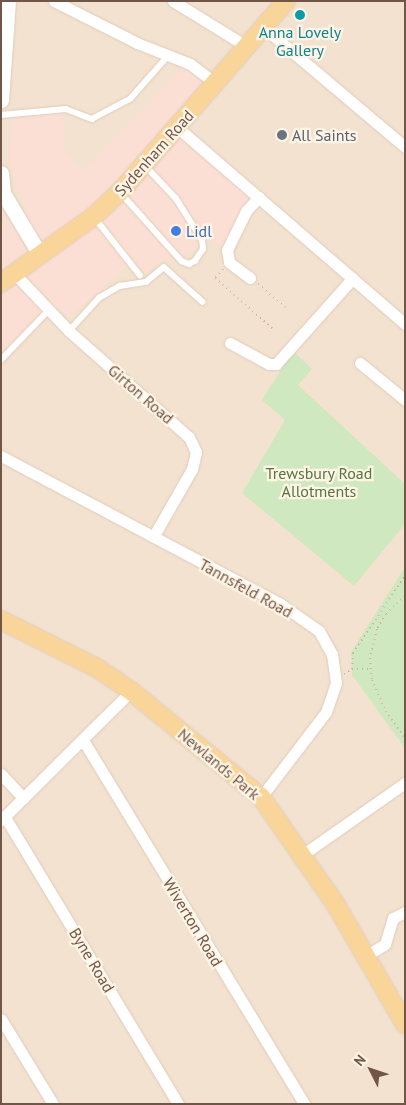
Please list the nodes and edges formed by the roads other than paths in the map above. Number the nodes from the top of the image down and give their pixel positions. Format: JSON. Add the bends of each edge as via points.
{"nodes":[{"id":1,"x":8,"y":1,"type":"edge"},
{"id":2,"x":54,"y":1,"type":"edge"},
{"id":3,"x":174,"y":1,"type":"edge"},
{"id":4,"x":286,"y":1,"type":"edge"},
{"id":5,"x":262,"y":27,"type":"junction"},
{"id":6,"x":246,"y":46,"type":"junction"},
{"id":7,"x":168,"y":56,"type":"junction"},
{"id":8,"x":215,"y":83,"type":"junction"},
{"id":9,"x":1,"y":100,"type":"edge"},
{"id":10,"x":1,"y":115,"type":"edge"},
{"id":11,"x":178,"y":128,"type":"junction"},
{"id":12,"x":405,"y":146,"type":"edge"},
{"id":13,"x":144,"y":166,"type":"junction"},
{"id":14,"x":1,"y":173,"type":"edge"},
{"id":15,"x":120,"y":192,"type":"junction"},
{"id":16,"x":259,"y":196,"type":"junction"},
{"id":17,"x":4,"y":202,"type":"edge"},
{"id":18,"x":94,"y":216,"type":"junction"},
{"id":19,"x":39,"y":254,"type":"junction"},
{"id":20,"x":140,"y":275,"type":"dead end"},
{"id":21,"x":8,"y":278,"type":"edge"},
{"id":22,"x":250,"y":278,"type":"road end"},
{"id":23,"x":353,"y":278,"type":"junction"},
{"id":24,"x":203,"y":302,"type":"dead end"},
{"id":25,"x":48,"y":311,"type":"junction"},
{"id":26,"x":405,"y":324,"type":"edge"},
{"id":27,"x":69,"y":331,"type":"junction"},
{"id":28,"x":230,"y":342,"type":"dead end"},
{"id":29,"x":1,"y":360,"type":"edge"},
{"id":30,"x":360,"y":362,"type":"dead end"},
{"id":31,"x":405,"y":400,"type":"edge"},
{"id":32,"x":1,"y":456,"type":"edge"},
{"id":33,"x":153,"y":537,"type":"junction"},
{"id":34,"x":1,"y":620,"type":"edge"},
{"id":35,"x":131,"y":690,"type":"junction"},
{"id":36,"x":83,"y":740,"type":"junction"},
{"id":37,"x":1,"y":774,"type":"edge"},
{"id":38,"x":405,"y":783,"type":"edge"},
{"id":39,"x":261,"y":797,"type":"junction"},
{"id":40,"x":23,"y":798,"type":"junction"},
{"id":41,"x":3,"y":818,"type":"edge"},
{"id":42,"x":302,"y":855,"type":"junction"},
{"id":43,"x":405,"y":912,"type":"edge"},
{"id":44,"x":367,"y":956,"type":"junction"},
{"id":45,"x":403,"y":1018,"type":"edge"},
{"id":46,"x":1,"y":1019,"type":"edge"},
{"id":47,"x":53,"y":1104,"type":"edge"},
{"id":48,"x":178,"y":1104,"type":"edge"},
{"id":49,"x":304,"y":1104,"type":"edge"}],
"edges":[{"from":1,"to":9,"type":"street"},
{"from":2,"to":7,"type":"street"},
{"from":3,"to":6,"type":"street"},
{"from":4,"to":5,"type":"main road","name":"Sydenham Road"},
{"from":5,"to":6,"type":"main road","name":"Sydenham Road"},
{"from":5,"to":12,"type":"street"},
{"from":6,"to":8,"type":"main road","name":"Sydenham Road"},
{"from":7,"to":8,"type":"street","via":[[190,64]]},
{"from":7,"to":10,"type":"lane","via":[[130,99],[92,119],[66,109]]},
{"from":8,"to":11,"type":"main road","name":"Sydenham Road"},
{"from":11,"to":13,"type":"main road","name":"Sydenham Road"},
{"from":11,"to":16,"type":"street"},
{"from":13,"to":15,"type":"main road","name":"Sydenham Road"},
{"from":13,"to":15,"type":"lane","via":[[176,199],[202,240],[199,256],[189,264],[175,254]]},
{"from":14,"to":17,"type":"street"},
{"from":15,"to":18,"type":"main road","name":"Sydenham Road"},
{"from":16,"to":22,"type":"street","via":[[246,211],[227,250],[229,262]]},
{"from":16,"to":23,"type":"street"},
{"from":17,"to":19,"type":"street"},
{"from":18,"to":19,"type":"main road","name":"Sydenham Road"},
{"from":18,"to":20,"type":"lane"},
{"from":19,"to":21,"type":"main road","name":"Sydenham Road"},
{"from":21,"to":25,"type":"street","name":"Girton Road"},
{"from":23,"to":26,"type":"street"},
{"from":23,"to":28,"type":"street","via":[[276,364],[269,364]]},
{"from":24,"to":27,"type":"lane","via":[[164,268],[146,282],[120,286],[99,298]]},
{"from":25,"to":27,"type":"street","name":"Girton Road"},
{"from":25,"to":29,"type":"lane"},
{"from":27,"to":33,"type":"street","name":"Girton Road","via":[[189,437],[196,452],[192,469]]},
{"from":30,"to":31,"type":"street"},
{"from":32,"to":33,"type":"street","name":"Tannsfeld Road"},
{"from":33,"to":39,"type":"street","name":"Tannsfeld Road","via":[[279,603],[318,631],[332,654],[336,680],[326,712]]},
{"from":34,"to":35,"type":"main road","name":"Newlands Park","via":[[98,668]]},
{"from":35,"to":36,"type":"street"},
{"from":35,"to":39,"type":"main road","name":"Newlands Park"},
{"from":36,"to":40,"type":"street"},
{"from":36,"to":49,"type":"street","name":"Wiverton Road"},
{"from":37,"to":40,"type":"street"},
{"from":38,"to":42,"type":"street"},
{"from":39,"to":42,"type":"main road","name":"Newlands Park"},
{"from":40,"to":41,"type":"street"},
{"from":41,"to":48,"type":"street","name":"Byne Road"},
{"from":42,"to":44,"type":"main road","name":"Newlands Park"},
{"from":43,"to":44,"type":"street","via":[[393,918],[385,944]]},
{"from":44,"to":45,"type":"main road","name":"Newlands Park"},
{"from":46,"to":47,"type":"street"}]}
